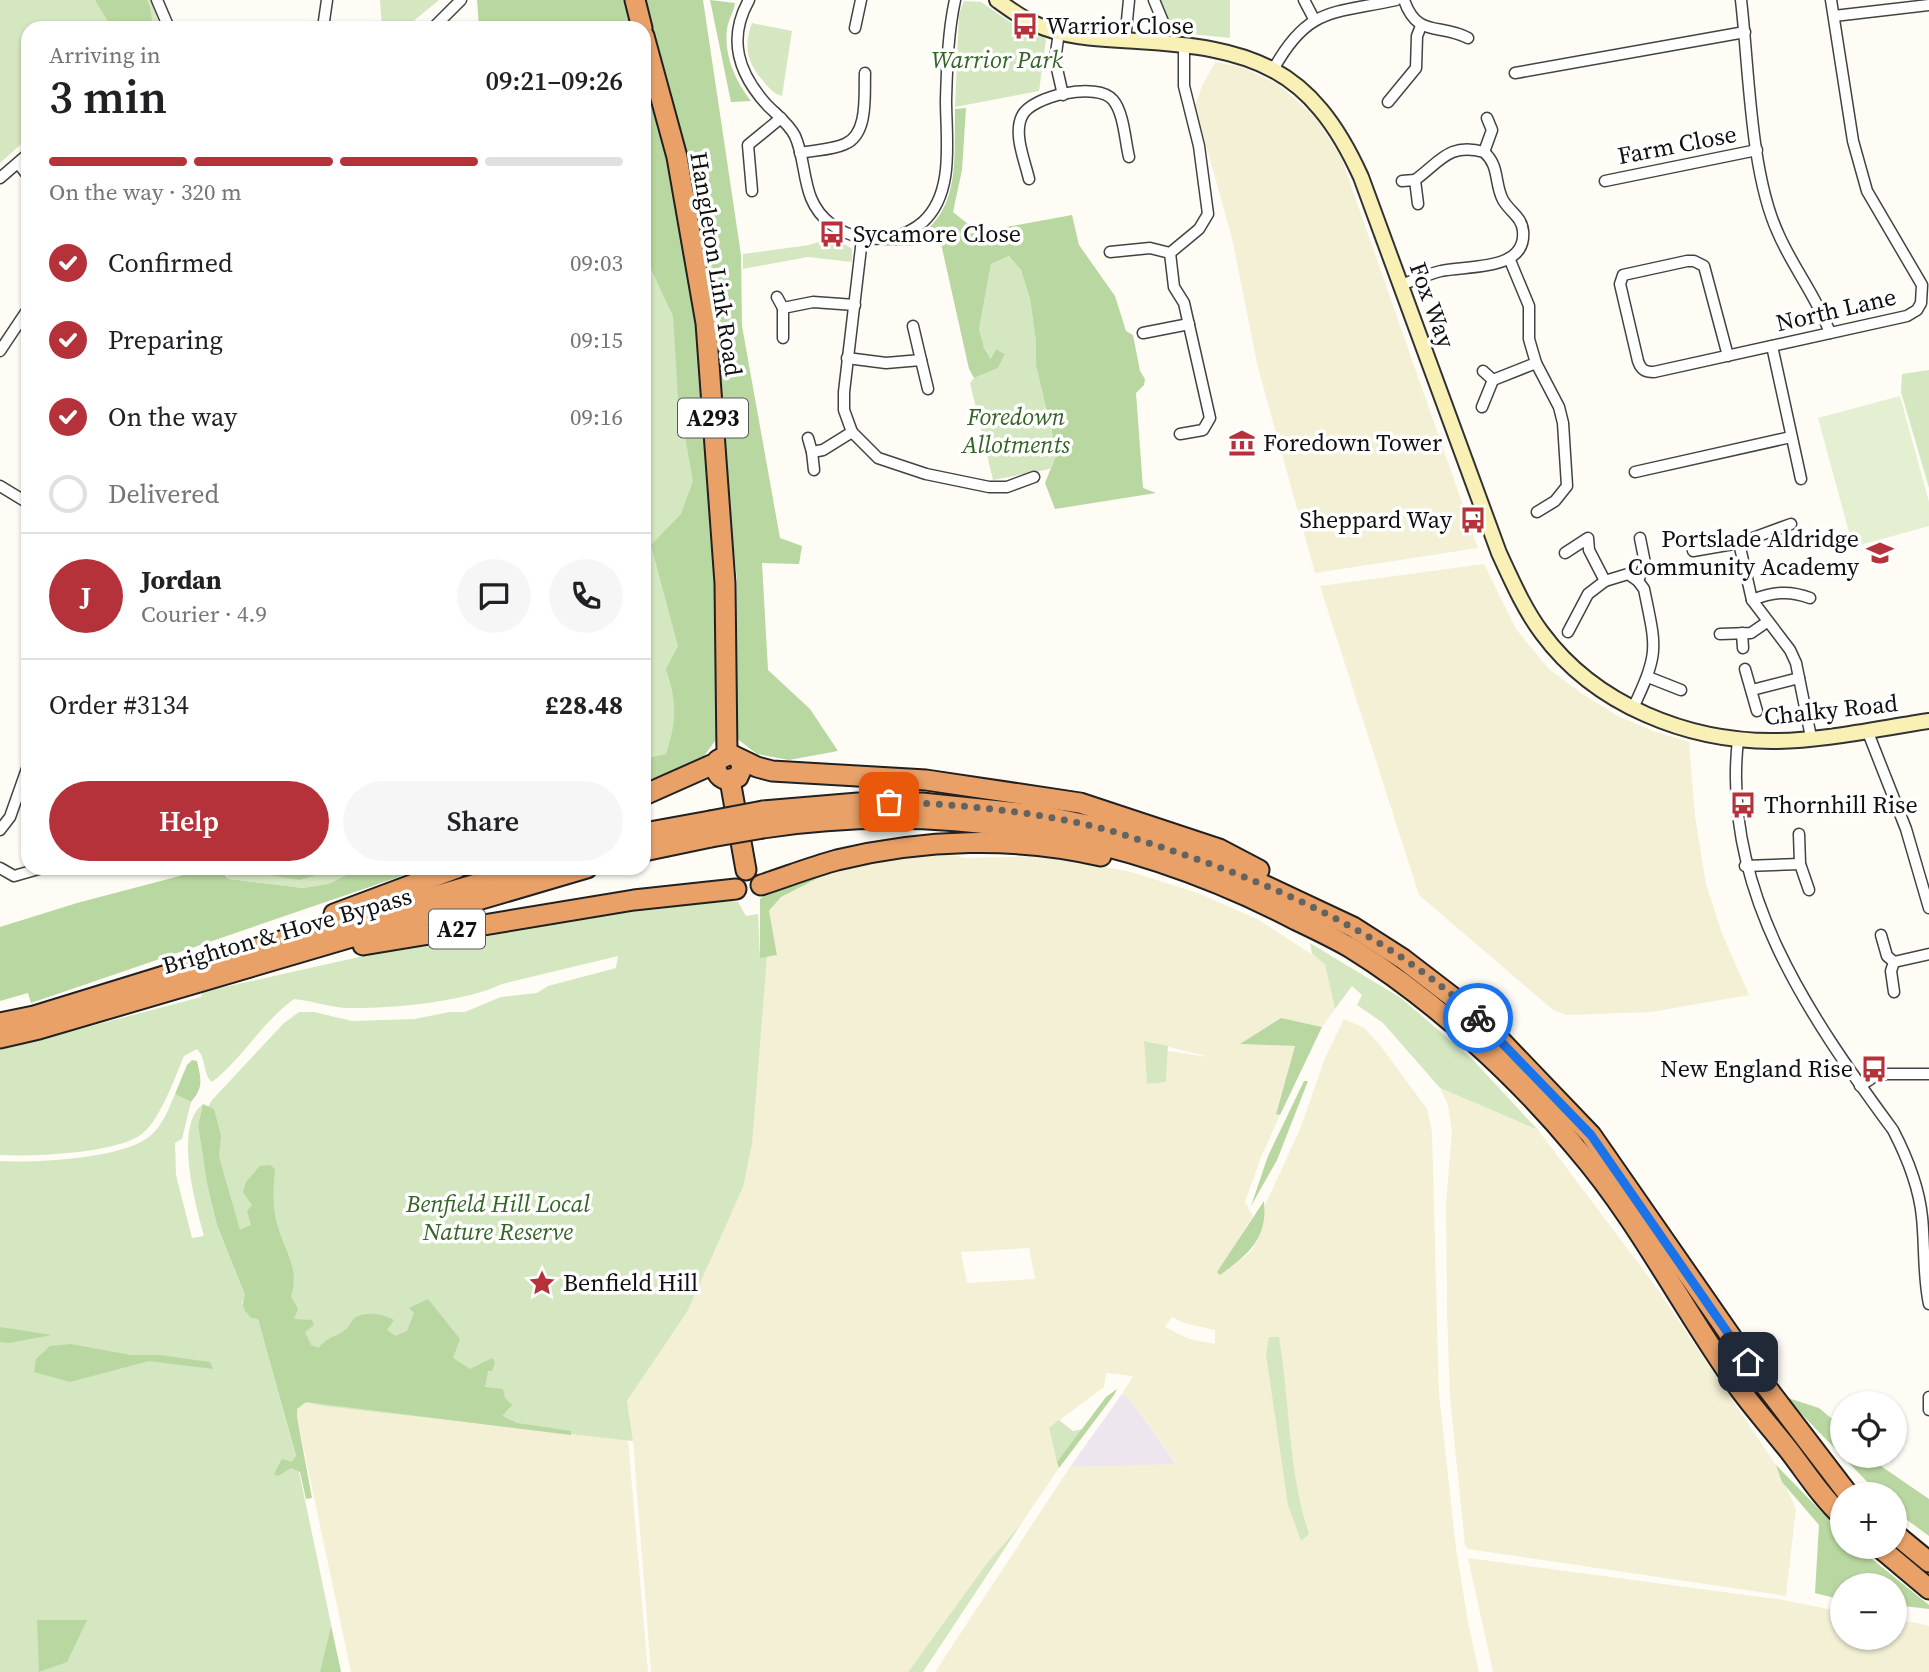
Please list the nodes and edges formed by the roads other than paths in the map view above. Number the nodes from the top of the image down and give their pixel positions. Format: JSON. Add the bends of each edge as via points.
{"nodes":[{"id":1,"x":157,"y":0,"type":"edge"},
{"id":2,"x":327,"y":0,"type":"edge"},
{"id":3,"x":461,"y":0,"type":"edge"},
{"id":4,"x":635,"y":0,"type":"edge"},
{"id":5,"x":749,"y":0,"type":"edge"},
{"id":6,"x":861,"y":0,"type":"edge"},
{"id":7,"x":997,"y":0,"type":"edge"},
{"id":8,"x":1129,"y":0,"type":"edge"},
{"id":9,"x":1154,"y":0,"type":"edge"},
{"id":10,"x":1304,"y":0,"type":"edge"},
{"id":11,"x":1396,"y":0,"type":"edge"},
{"id":12,"x":1404,"y":0,"type":"edge"},
{"id":13,"x":1741,"y":0,"type":"edge"},
{"id":14,"x":1831,"y":0,"type":"edge"},
{"id":15,"x":955,"y":1,"type":"edge"},
{"id":16,"x":1384,"y":1,"type":"edge"},
{"id":17,"x":1929,"y":4,"type":"edge"},
{"id":18,"x":1834,"y":16,"type":"junction"},
{"id":19,"x":1314,"y":19,"type":"junction"},
{"id":20,"x":166,"y":21,"type":"edge"},
{"id":21,"x":324,"y":21,"type":"edge"},
{"id":22,"x":440,"y":21,"type":"edge"},
{"id":23,"x":640,"y":21,"type":"edge"},
{"id":24,"x":1421,"y":26,"type":"junction"},
{"id":25,"x":855,"y":28,"type":"dead end"},
{"id":26,"x":1166,"y":29,"type":"dead end"},
{"id":27,"x":1059,"y":32,"type":"junction"},
{"id":28,"x":1745,"y":32,"type":"junction"},
{"id":29,"x":1468,"y":38,"type":"dead end"},
{"id":30,"x":1125,"y":41,"type":"junction"},
{"id":31,"x":1184,"y":44,"type":"junction"},
{"id":32,"x":651,"y":62,"type":"edge"},
{"id":33,"x":1273,"y":70,"type":"junction"},
{"id":34,"x":865,"y":73,"type":"dead end"},
{"id":35,"x":1515,"y":73,"type":"dead end"},
{"id":36,"x":1063,"y":95,"type":"junction"},
{"id":37,"x":1388,"y":102,"type":"dead end"},
{"id":38,"x":781,"y":118,"type":"junction"},
{"id":39,"x":1487,"y":118,"type":"dead end"},
{"id":40,"x":1758,"y":150,"type":"junction"},
{"id":41,"x":1484,"y":152,"type":"junction"},
{"id":42,"x":800,"y":153,"type":"junction"},
{"id":43,"x":1129,"y":157,"type":"dead end"},
{"id":44,"x":21,"y":160,"type":"edge"},
{"id":45,"x":18,"y":163,"type":"junction"},
{"id":46,"x":21,"y":167,"type":"edge"},
{"id":47,"x":0,"y":178,"type":"edge"},
{"id":48,"x":1029,"y":179,"type":"dead end"},
{"id":49,"x":1415,"y":180,"type":"junction"},
{"id":50,"x":1402,"y":181,"type":"dead end"},
{"id":51,"x":1605,"y":181,"type":"dead end"},
{"id":52,"x":752,"y":191,"type":"dead end"},
{"id":53,"x":1418,"y":204,"type":"dead end"},
{"id":54,"x":862,"y":239,"type":"junction"},
{"id":55,"x":1110,"y":252,"type":"dead end"},
{"id":56,"x":1170,"y":253,"type":"junction"},
{"id":57,"x":1509,"y":258,"type":"junction"},
{"id":58,"x":1400,"y":285,"type":"junction"},
{"id":59,"x":777,"y":297,"type":"dead end"},
{"id":60,"x":855,"y":305,"type":"junction"},
{"id":61,"x":783,"y":308,"type":"junction"},
{"id":62,"x":21,"y":320,"type":"edge"},
{"id":63,"x":1189,"y":324,"type":"junction"},
{"id":64,"x":913,"y":326,"type":"dead end"},
{"id":65,"x":1143,"y":333,"type":"dead end"},
{"id":66,"x":1830,"y":333,"type":"junction"},
{"id":67,"x":783,"y":338,"type":"dead end"},
{"id":68,"x":1772,"y":346,"type":"junction"},
{"id":69,"x":0,"y":351,"type":"edge"},
{"id":70,"x":1728,"y":356,"type":"junction"},
{"id":71,"x":847,"y":358,"type":"junction"},
{"id":72,"x":921,"y":360,"type":"junction"},
{"id":73,"x":1536,"y":363,"type":"junction"},
{"id":74,"x":1483,"y":371,"type":"dead end"},
{"id":75,"x":1493,"y":380,"type":"junction"},
{"id":76,"x":928,"y":389,"type":"dead end"},
{"id":77,"x":1482,"y":407,"type":"dead end"},
{"id":78,"x":852,"y":432,"type":"junction"},
{"id":79,"x":1180,"y":435,"type":"dead end"},
{"id":80,"x":1791,"y":437,"type":"junction"},
{"id":81,"x":808,"y":438,"type":"dead end"},
{"id":82,"x":812,"y":452,"type":"junction"},
{"id":83,"x":814,"y":470,"type":"dead end"},
{"id":84,"x":1635,"y":472,"type":"dead end"},
{"id":85,"x":1034,"y":477,"type":"dead end"},
{"id":86,"x":1801,"y":479,"type":"dead end"},
{"id":87,"x":0,"y":486,"type":"edge"},
{"id":88,"x":21,"y":499,"type":"edge"},
{"id":89,"x":1537,"y":512,"type":"dead end"},
{"id":90,"x":1791,"y":524,"type":"dead end"},
{"id":91,"x":1640,"y":538,"type":"dead end"},
{"id":92,"x":1739,"y":543,"type":"junction"},
{"id":93,"x":1693,"y":551,"type":"dead end"},
{"id":94,"x":1565,"y":553,"type":"dead end"},
{"id":95,"x":1638,"y":580,"type":"junction"},
{"id":96,"x":1605,"y":581,"type":"junction"},
{"id":97,"x":1810,"y":598,"type":"dead end"},
{"id":98,"x":1752,"y":600,"type":"junction"},
{"id":99,"x":1767,"y":622,"type":"junction"},
{"id":100,"x":1568,"y":632,"type":"dead end"},
{"id":101,"x":1742,"y":633,"type":"junction"},
{"id":102,"x":1720,"y":634,"type":"dead end"},
{"id":103,"x":1743,"y":648,"type":"dead end"},
{"id":104,"x":1745,"y":669,"type":"dead end"},
{"id":105,"x":1648,"y":677,"type":"junction"},
{"id":106,"x":1799,"y":678,"type":"junction"},
{"id":107,"x":1681,"y":690,"type":"dead end"},
{"id":108,"x":1752,"y":690,"type":"junction"},
{"id":109,"x":1633,"y":708,"type":"junction"},
{"id":110,"x":1757,"y":711,"type":"dead end"},
{"id":111,"x":1929,"y":721,"type":"edge"},
{"id":112,"x":1867,"y":730,"type":"junction"},
{"id":113,"x":1811,"y":737,"type":"junction"},
{"id":114,"x":1738,"y":740,"type":"junction"},
{"id":115,"x":728,"y":759,"type":"junction"},
{"id":116,"x":21,"y":786,"type":"edge"},
{"id":117,"x":651,"y":792,"type":"edge"},
{"id":118,"x":763,"y":819,"type":"junction"},
{"id":119,"x":710,"y":829,"type":"junction"},
{"id":120,"x":0,"y":830,"type":"edge"},
{"id":121,"x":651,"y":833,"type":"edge"},
{"id":122,"x":1799,"y":834,"type":"dead end"},
{"id":123,"x":651,"y":849,"type":"edge"},
{"id":124,"x":1800,"y":864,"type":"junction"},
{"id":125,"x":1745,"y":866,"type":"junction"},
{"id":126,"x":0,"y":868,"type":"edge"},
{"id":127,"x":746,"y":870,"type":"junction"},
{"id":128,"x":21,"y":874,"type":"edge"},
{"id":129,"x":438,"y":875,"type":"edge"},
{"id":130,"x":507,"y":875,"type":"edge"},
{"id":131,"x":563,"y":875,"type":"edge"},
{"id":132,"x":761,"y":885,"type":"junction"},
{"id":133,"x":736,"y":889,"type":"junction"},
{"id":134,"x":1809,"y":890,"type":"dead end"},
{"id":135,"x":1248,"y":894,"type":"junction"},
{"id":136,"x":1929,"y":908,"type":"edge"},
{"id":137,"x":1353,"y":927,"type":"junction"},
{"id":138,"x":1881,"y":935,"type":"dead end"},
{"id":139,"x":1929,"y":954,"type":"edge"},
{"id":140,"x":219,"y":958,"type":"junction"},
{"id":141,"x":279,"y":959,"type":"junction"},
{"id":142,"x":1894,"y":962,"type":"junction"},
{"id":143,"x":1894,"y":992,"type":"dead end"},
{"id":144,"x":0,"y":1023,"type":"edge"},
{"id":145,"x":0,"y":1038,"type":"edge"},
{"id":146,"x":1929,"y":1074,"type":"edge"},
{"id":147,"x":1860,"y":1086,"type":"junction"},
{"id":148,"x":1929,"y":1304,"type":"edge"},
{"id":149,"x":1929,"y":1397,"type":"edge"},
{"id":150,"x":1929,"y":1410,"type":"edge"},
{"id":151,"x":1840,"y":1482,"type":"edge"},
{"id":152,"x":1830,"y":1501,"type":"edge"},
{"id":153,"x":1907,"y":1544,"type":"edge"},
{"id":154,"x":1893,"y":1559,"type":"edge"},
{"id":155,"x":1929,"y":1562,"type":"edge"},
{"id":156,"x":1929,"y":1589,"type":"edge"}],
"edges":[{"from":1,"to":20,"type":"street"},
{"from":2,"to":21,"type":"street"},
{"from":3,"to":22,"type":"street"},
{"from":4,"to":23,"type":"highway"},
{"from":5,"to":38,"type":"street","via":[[736,36],[737,58],[744,76]]},
{"from":6,"to":25,"type":"street"},
{"from":7,"to":27,"type":"street","name":"Fox Way","via":[[1033,23]]},
{"from":8,"to":30,"type":"street"},
{"from":9,"to":26,"type":"street"},
{"from":10,"to":19,"type":"street"},
{"from":11,"to":16,"type":"street"},
{"from":12,"to":24,"type":"street","via":[[1411,18]]},
{"from":13,"to":28,"type":"street"},
{"from":14,"to":18,"type":"street","name":"North Lane"},
{"from":15,"to":54,"type":"street","via":[[940,198],[932,214],[905,233]]},
{"from":16,"to":19,"type":"street"},
{"from":17,"to":18,"type":"street"},
{"from":18,"to":66,"type":"street","name":"North Lane","via":[[1853,141],[1867,191],[1922,285],[1923,295],[1917,310],[1907,316]]},
{"from":19,"to":33,"type":"street","via":[[1296,34]]},
{"from":24,"to":29,"type":"street"},
{"from":24,"to":37,"type":"street","via":[[1416,68]]},
{"from":27,"to":30,"type":"street","name":"Fox Way"},
{"from":27,"to":36,"type":"street","via":[[1055,60]]},
{"from":28,"to":35,"type":"street"},
{"from":28,"to":40,"type":"street"},
{"from":30,"to":31,"type":"street","name":"Fox Way"},
{"from":31,"to":33,"type":"street","name":"Fox Way","via":[[1228,51]]},
{"from":31,"to":56,"type":"street","via":[[1184,86],[1199,146],[1208,214],[1199,229]]},
{"from":32,"to":115,"type":"highway","name":"Hangleton Link Road","number":"A293","via":[[677,157],[705,323],[725,583]]},
{"from":33,"to":58,"type":"street","name":"Fox Way","via":[[1311,99],[1335,126],[1361,177]]},
{"from":34,"to":42,"type":"street","via":[[862,121],[852,140]]},
{"from":36,"to":43,"type":"street","via":[[1096,90],[1113,99]]},
{"from":36,"to":48,"type":"street","via":[[1034,102],[1020,119]]},
{"from":38,"to":42,"type":"street","via":[[795,135]]},
{"from":38,"to":52,"type":"street","via":[[748,145]]},
{"from":39,"to":41,"type":"street","via":[[1492,130]]},
{"from":40,"to":51,"type":"street","name":"Farm Close"},
{"from":40,"to":66,"type":"street","via":[[1778,233],[1818,302]]},
{"from":41,"to":49,"type":"street","via":[[1451,152]]},
{"from":41,"to":57,"type":"street","via":[[1496,166],[1503,200],[1524,229],[1518,251]]},
{"from":42,"to":54,"type":"street","via":[[812,200],[838,227]]},
{"from":44,"to":45,"type":"street"},
{"from":45,"to":46,"type":"street"},
{"from":45,"to":47,"type":"street"},
{"from":49,"to":50,"type":"street"},
{"from":49,"to":53,"type":"street"},
{"from":54,"to":60,"type":"street"},
{"from":55,"to":56,"type":"street","via":[[1150,248]]},
{"from":56,"to":63,"type":"street","via":[[1174,287],[1185,303]]},
{"from":57,"to":58,"type":"street","via":[[1441,271]]},
{"from":57,"to":73,"type":"street","via":[[1529,306]]},
{"from":58,"to":109,"type":"street","name":"Fox Way","via":[[1484,515],[1521,599],[1557,651],[1581,674]]},
{"from":59,"to":61,"type":"street"},
{"from":60,"to":61,"type":"street","via":[[813,302]]},
{"from":60,"to":71,"type":"street"},
{"from":61,"to":67,"type":"street"},
{"from":62,"to":69,"type":"street"},
{"from":63,"to":65,"type":"street"},
{"from":63,"to":79,"type":"street","via":[[1210,418],[1203,430]]},
{"from":64,"to":72,"type":"street"},
{"from":66,"to":68,"type":"street","name":"North Lane"},
{"from":68,"to":70,"type":"street","name":"North Lane"},
{"from":68,"to":80,"type":"street"},
{"from":70,"to":70,"type":"street","name":"North Lane","via":[[1654,372],[1643,370],[1620,284],[1623,275],[1687,261],[1704,267]]},
{"from":71,"to":72,"type":"street","via":[[886,363]]},
{"from":71,"to":78,"type":"street","via":[[844,410]]},
{"from":72,"to":76,"type":"street"},
{"from":73,"to":75,"type":"street"},
{"from":73,"to":89,"type":"street","via":[[1559,407],[1568,475],[1562,493]]},
{"from":74,"to":75,"type":"street"},
{"from":75,"to":77,"type":"street"},
{"from":78,"to":82,"type":"street"},
{"from":78,"to":85,"type":"street","via":[[878,458],[932,476],[989,487],[1007,487]]},
{"from":80,"to":84,"type":"street"},
{"from":80,"to":86,"type":"street"},
{"from":81,"to":82,"type":"street"},
{"from":82,"to":83,"type":"street"},
{"from":87,"to":88,"type":"street"},
{"from":90,"to":92,"type":"street"},
{"from":91,"to":95,"type":"street","via":[[1645,563]]},
{"from":92,"to":93,"type":"street"},
{"from":92,"to":98,"type":"street"},
{"from":94,"to":96,"type":"street","via":[[1588,538]]},
{"from":95,"to":96,"type":"street","via":[[1628,575]]},
{"from":95,"to":105,"type":"street","via":[[1655,637]]},
{"from":96,"to":100,"type":"street","via":[[1588,594]]},
{"from":97,"to":98,"type":"street","via":[[1785,592]]},
{"from":98,"to":99,"type":"street"},
{"from":99,"to":101,"type":"street","via":[[1759,630]]},
{"from":99,"to":106,"type":"street","via":[[1790,650]]},
{"from":101,"to":102,"type":"street"},
{"from":101,"to":103,"type":"street"},
{"from":104,"to":108,"type":"street"},
{"from":105,"to":107,"type":"street"},
{"from":105,"to":109,"type":"street"},
{"from":106,"to":108,"type":"street"},
{"from":106,"to":113,"type":"street"},
{"from":108,"to":110,"type":"street"},
{"from":109,"to":114,"type":"street","name":"Fox Way","via":[[1689,730]]},
{"from":111,"to":112,"type":"street","name":"Chalky Road"},
{"from":112,"to":113,"type":"street","name":"Chalky Road"},
{"from":112,"to":136,"type":"street","via":[[1906,829]]},
{"from":113,"to":114,"type":"street","name":"Chalky Road"},
{"from":114,"to":125,"type":"street","via":[[1736,782]]},
{"from":115,"to":117,"type":"highway"},
{"from":115,"to":127,"type":"highway","via":[[741,773],[730,780]]},
{"from":115,"to":137,"type":"highway","via":[[772,771],[926,780],[1080,803],[1219,849],[1295,889]]},
{"from":116,"to":120,"type":"street"},
{"from":118,"to":119,"type":"highway","bridge":true},
{"from":118,"to":135,"type":"highway","via":[[932,819],[1024,828],[1094,841]]},
{"from":118,"to":137,"type":"highway","via":[[889,802],[1040,816],[1102,828],[1234,871]]},
{"from":119,"to":121,"type":"highway"},
{"from":119,"to":123,"type":"highway"},
{"from":122,"to":124,"type":"street"},
{"from":124,"to":125,"type":"street"},
{"from":124,"to":134,"type":"street"},
{"from":125,"to":147,"type":"street","via":[[1766,929],[1821,1028]]},
{"from":126,"to":128,"type":"street","via":[[14,876]]},
{"from":127,"to":132,"type":"highway","via":[[757,874]]},
{"from":127,"to":133,"type":"highway","via":[[736,877]]},
{"from":129,"to":140,"type":"highway","number":"A27"},
{"from":130,"to":140,"type":"highway","name":"Brighton & Hove Bypass","number":"A27"},
{"from":131,"to":141,"type":"highway","name":"Brighton & Hove Bypass","number":"A27"},
{"from":132,"to":133,"type":"highway","via":[[751,895]]},
{"from":132,"to":135,"type":"highway","via":[[881,850],[1000,843],[1095,854]]},
{"from":133,"to":141,"type":"highway","number":"A27","via":[[634,900]]},
{"from":135,"to":152,"type":"highway","via":[[1352,948],[1424,1001],[1496,1063],[1578,1149],[1739,1388]]},
{"from":137,"to":151,"type":"highway","via":[[1476,1015],[1591,1135],[1764,1384]]},
{"from":138,"to":142,"type":"street","via":[[1887,956]]},
{"from":139,"to":142,"type":"street"},
{"from":140,"to":144,"type":"highway","name":"Brighton & Hove Bypass","number":"A27"},
{"from":141,"to":145,"type":"highway","name":"Brighton & Hove Bypass","number":"A27"},
{"from":142,"to":143,"type":"street"},
{"from":146,"to":147,"type":"street","via":[[1878,1074]]},
{"from":147,"to":148,"type":"street","via":[[1893,1130],[1912,1173],[1922,1213]]},
{"from":149,"to":150,"type":"street"},
{"from":153,"to":155,"type":"highway"},
{"from":154,"to":156,"type":"highway"}]}
